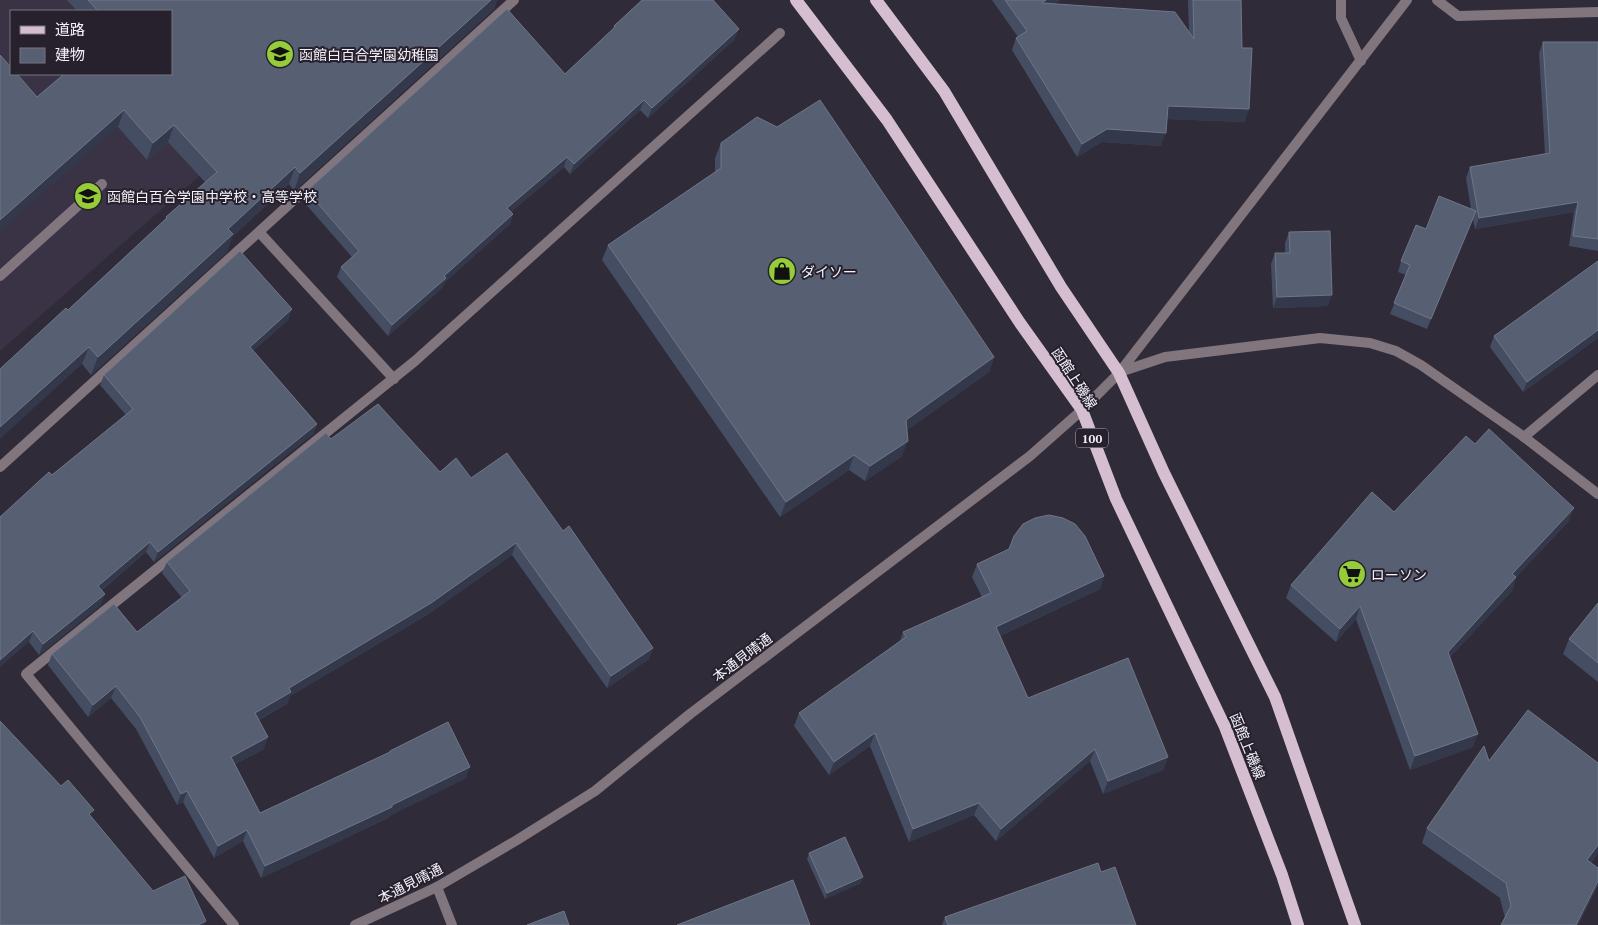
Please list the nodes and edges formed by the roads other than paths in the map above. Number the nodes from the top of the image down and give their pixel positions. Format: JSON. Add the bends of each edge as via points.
{"nodes":[{"id":1,"x":514,"y":0,"type":"edge"},
{"id":2,"x":796,"y":0,"type":"edge"},
{"id":3,"x":876,"y":0,"type":"edge"},
{"id":4,"x":1341,"y":0,"type":"edge"},
{"id":5,"x":1407,"y":0,"type":"edge"},
{"id":6,"x":1436,"y":0,"type":"edge"},
{"id":7,"x":1598,"y":12,"type":"edge"},
{"id":8,"x":780,"y":33,"type":"dead end"},
{"id":9,"x":1361,"y":61,"type":"junction"},
{"id":10,"x":102,"y":184,"type":"dead end"},
{"id":11,"x":259,"y":232,"type":"junction"},
{"id":12,"x":0,"y":276,"type":"edge"},
{"id":13,"x":1119,"y":373,"type":"junction"},
{"id":14,"x":1598,"y":375,"type":"edge"},
{"id":15,"x":394,"y":379,"type":"junction"},
{"id":16,"x":1082,"y":410,"type":"junction"},
{"id":17,"x":1524,"y":437,"type":"junction"},
{"id":18,"x":0,"y":466,"type":"edge"},
{"id":19,"x":1598,"y":494,"type":"edge"},
{"id":20,"x":437,"y":887,"type":"junction"},
{"id":21,"x":234,"y":925,"type":"edge"},
{"id":22,"x":355,"y":925,"type":"edge"},
{"id":23,"x":452,"y":925,"type":"edge"},
{"id":24,"x":1298,"y":925,"type":"edge"},
{"id":25,"x":1355,"y":925,"type":"edge"}],
"edges":[{"from":1,"to":11,"type":"street"},
{"from":2,"to":16,"type":"main road","name":"函館上磯線","number":"100","via":[[887,120],[1020,324]]},
{"from":3,"to":13,"type":"main road","via":[[944,91],[1060,287]]},
{"from":4,"to":9,"type":"street","via":[[1342,18]]},
{"from":5,"to":9,"type":"street","name":"本通見晴通"},
{"from":6,"to":7,"type":"street","via":[[1458,16]]},
{"from":8,"to":15,"type":"street"},
{"from":9,"to":13,"type":"street","name":"本通見晴通"},
{"from":10,"to":12,"type":"street"},
{"from":11,"to":15,"type":"street"},
{"from":11,"to":18,"type":"street"},
{"from":13,"to":16,"type":"street","name":"本通見晴通"},
{"from":13,"to":17,"type":"street","via":[[1165,356],[1320,338],[1370,343],[1396,351],[1421,365]]},
{"from":13,"to":25,"type":"main road","via":[[1164,473],[1275,697]]},
{"from":14,"to":17,"type":"street"},
{"from":15,"to":21,"type":"street","via":[[26,674]]},
{"from":16,"to":20,"type":"street","name":"本通見晴通","via":[[1030,456],[690,714],[594,791]]},
{"from":16,"to":24,"type":"main road","name":"函館上磯線","number":"100","via":[[1116,499],[1225,727]]},
{"from":17,"to":19,"type":"street"},
{"from":20,"to":22,"type":"street","name":"本通見晴通"},
{"from":20,"to":23,"type":"street"}]}
